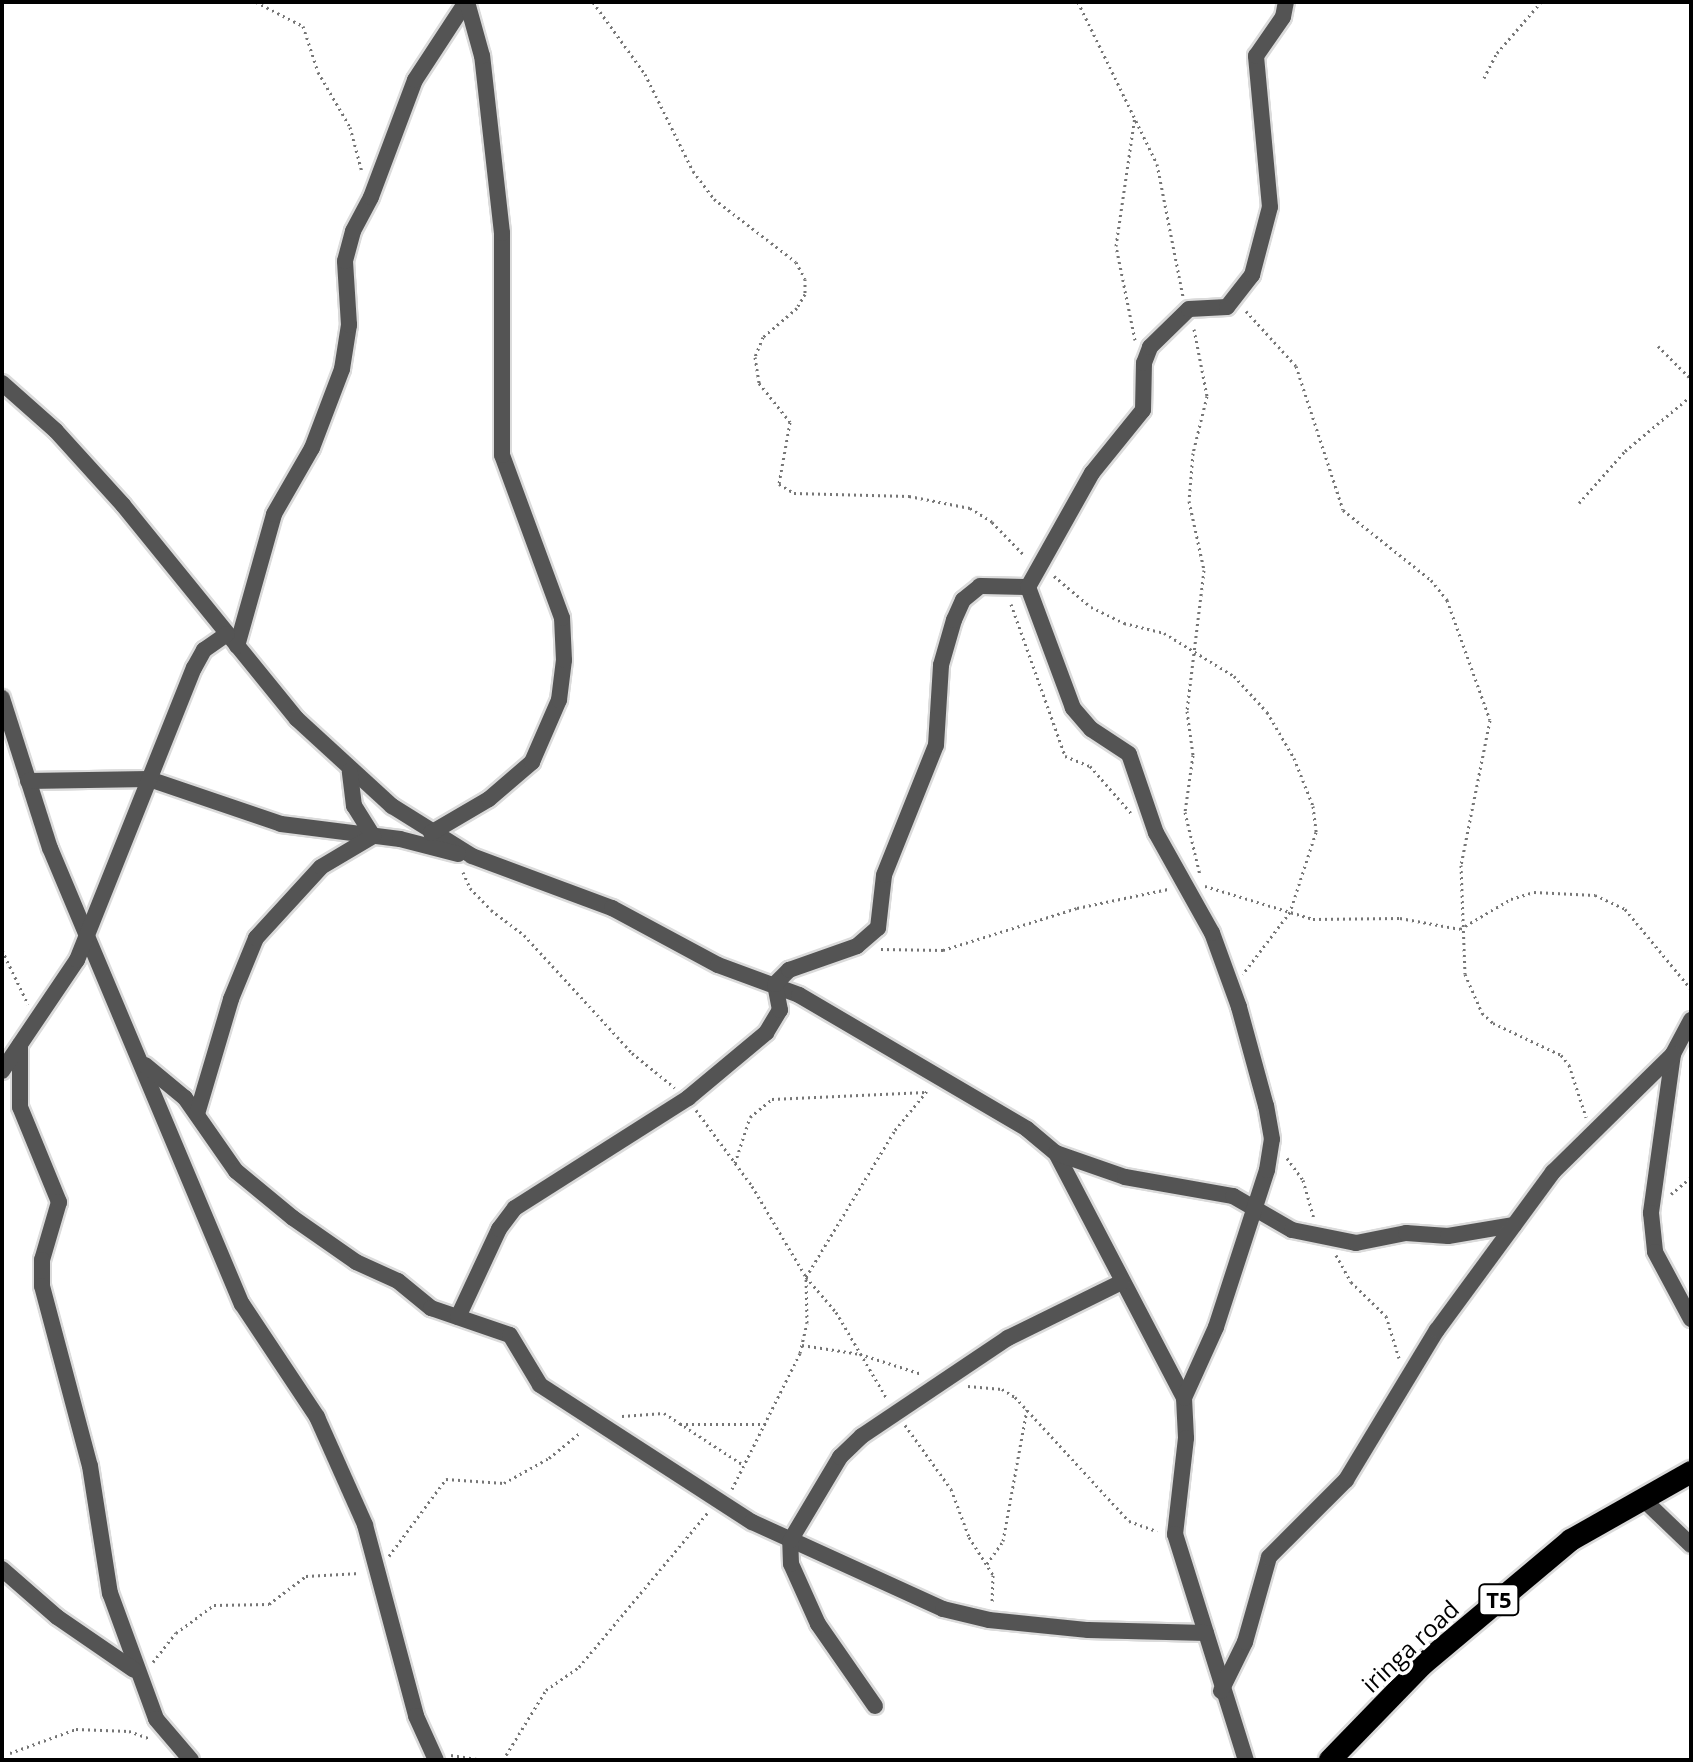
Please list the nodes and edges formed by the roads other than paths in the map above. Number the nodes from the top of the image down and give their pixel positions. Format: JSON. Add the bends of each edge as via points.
{"nodes":[{"id":1,"x":466,"y":2,"type":"edge"},
{"id":2,"x":1286,"y":2,"type":"edge"},
{"id":3,"x":2,"y":383,"type":"edge"},
{"id":4,"x":1028,"y":587,"type":"junction"},
{"id":5,"x":232,"y":640,"type":"junction"},
{"id":6,"x":2,"y":698,"type":"edge"},
{"id":7,"x":350,"y":771,"type":"junction"},
{"id":8,"x":149,"y":779,"type":"junction"},
{"id":9,"x":28,"y":781,"type":"junction"},
{"id":10,"x":431,"y":833,"type":"junction"},
{"id":11,"x":373,"y":836,"type":"junction"},
{"id":12,"x":463,"y":855,"type":"junction"},
{"id":13,"x":88,"y":937,"type":"junction"},
{"id":14,"x":775,"y":984,"type":"junction"},
{"id":15,"x":1691,"y":1020,"type":"edge"},
{"id":16,"x":20,"y":1045,"type":"junction"},
{"id":17,"x":1673,"y":1054,"type":"junction"},
{"id":18,"x":145,"y":1065,"type":"junction"},
{"id":19,"x":2,"y":1071,"type":"edge"},
{"id":20,"x":197,"y":1114,"type":"junction"},
{"id":21,"x":1056,"y":1153,"type":"junction"},
{"id":22,"x":1255,"y":1207,"type":"junction"},
{"id":23,"x":1514,"y":1225,"type":"junction"},
{"id":24,"x":1122,"y":1282,"type":"junction"},
{"id":25,"x":458,"y":1317,"type":"junction"},
{"id":26,"x":1691,"y":1319,"type":"edge"},
{"id":27,"x":1184,"y":1398,"type":"junction"},
{"id":28,"x":1691,"y":1472,"type":"edge"},
{"id":29,"x":1643,"y":1499,"type":"junction"},
{"id":30,"x":790,"y":1541,"type":"junction"},
{"id":31,"x":1691,"y":1545,"type":"edge"},
{"id":32,"x":2,"y":1569,"type":"edge"},
{"id":33,"x":1206,"y":1633,"type":"junction"},
{"id":34,"x":137,"y":1675,"type":"junction"},
{"id":35,"x":1221,"y":1691,"type":"junction"},
{"id":36,"x":875,"y":1706,"type":"dead end"},
{"id":37,"x":440,"y":1759,"type":"edge"},
{"id":38,"x":191,"y":1760,"type":"edge"},
{"id":39,"x":1246,"y":1760,"type":"edge"},
{"id":40,"x":1330,"y":1760,"type":"edge"}],
"edges":[{"from":1,"to":5,"type":"street","via":[[415,80],[353,231],[345,261],[349,325],[342,369],[312,448],[274,514]]},
{"from":1,"to":10,"type":"street","via":[[482,56],[502,233],[502,455],[562,618],[564,660],[559,700],[532,762],[489,799]]},
{"from":2,"to":4,"type":"street","via":[[1283,17],[1256,56],[1270,213],[1252,275],[1222,309],[1199,306],[1185,311],[1158,338],[1144,363],[1143,410],[1092,473]]},
{"from":3,"to":5,"type":"street","via":[[56,431],[113,494]]},
{"from":4,"to":14,"type":"street","via":[[980,586],[958,610],[944,648],[936,745],[884,875],[878,928],[857,946],[803,963]]},
{"from":4,"to":22,"type":"street","via":[[1073,708],[1091,729],[1129,754],[1156,833],[1196,886],[1257,1069],[1272,1139]]},
{"from":5,"to":7,"type":"street"},
{"from":5,"to":8,"type":"street","via":[[204,650]]},
{"from":6,"to":9,"type":"street"},
{"from":7,"to":10,"type":"street"},
{"from":7,"to":11,"type":"street","via":[[354,806]]},
{"from":8,"to":9,"type":"street"},
{"from":8,"to":11,"type":"street","via":[[270,821]]},
{"from":8,"to":13,"type":"street"},
{"from":9,"to":13,"type":"street"},
{"from":10,"to":12,"type":"street"},
{"from":11,"to":12,"type":"street"},
{"from":11,"to":20,"type":"street","via":[[321,867],[256,938],[231,999]]},
{"from":12,"to":14,"type":"street","via":[[612,908],[718,965]]},
{"from":13,"to":16,"type":"street"},
{"from":13,"to":18,"type":"street"},
{"from":14,"to":21,"type":"street","via":[[883,1041],[931,1085],[1027,1129]]},
{"from":14,"to":25,"type":"street","via":[[780,1010],[773,1024],[688,1098],[515,1208],[499,1229]]},
{"from":15,"to":17,"type":"street"},
{"from":16,"to":19,"type":"street"},
{"from":16,"to":34,"type":"street","via":[[20,1107],[59,1202],[42,1260],[42,1286],[90,1466],[110,1593]]},
{"from":17,"to":23,"type":"street","via":[[1553,1172]]},
{"from":17,"to":26,"type":"street","via":[[1651,1213],[1655,1252],[1668,1285]]},
{"from":18,"to":20,"type":"street"},
{"from":18,"to":37,"type":"street","via":[[242,1304],[302,1393],[365,1525],[416,1716]]},
{"from":20,"to":25,"type":"street","via":[[236,1171],[293,1218],[356,1262],[398,1281],[431,1308]]},
{"from":21,"to":22,"type":"street","via":[[1125,1177],[1233,1196]]},
{"from":21,"to":24,"type":"street"},
{"from":22,"to":23,"type":"street","via":[[1292,1230],[1368,1244],[1406,1233],[1448,1236]]},
{"from":22,"to":27,"type":"street","via":[[1202,1365]]},
{"from":23,"to":35,"type":"street","via":[[1415,1364],[1339,1489],[1269,1557],[1250,1627]]},
{"from":24,"to":27,"type":"street"},
{"from":24,"to":30,"type":"street","via":[[1008,1338],[895,1410],[840,1457]]},
{"from":25,"to":30,"type":"street","via":[[510,1335],[524,1351],[533,1378],[720,1504]]},
{"from":27,"to":33,"type":"street","via":[[1186,1438],[1175,1534]]},
{"from":28,"to":29,"type":"highway","name":"iringa road","number":"T5"},
{"from":29,"to":31,"type":"street"},
{"from":29,"to":40,"type":"highway","name":"iringa road","number":"T5","via":[[1571,1540],[1513,1588],[1422,1665]]},
{"from":30,"to":33,"type":"street","via":[[943,1609],[989,1620],[1088,1630]]},
{"from":30,"to":36,"type":"street","via":[[791,1564],[818,1624]]},
{"from":32,"to":34,"type":"street"},
{"from":33,"to":35,"type":"street"},
{"from":34,"to":38,"type":"street","via":[[156,1719]]},
{"from":35,"to":39,"type":"street"}]}
